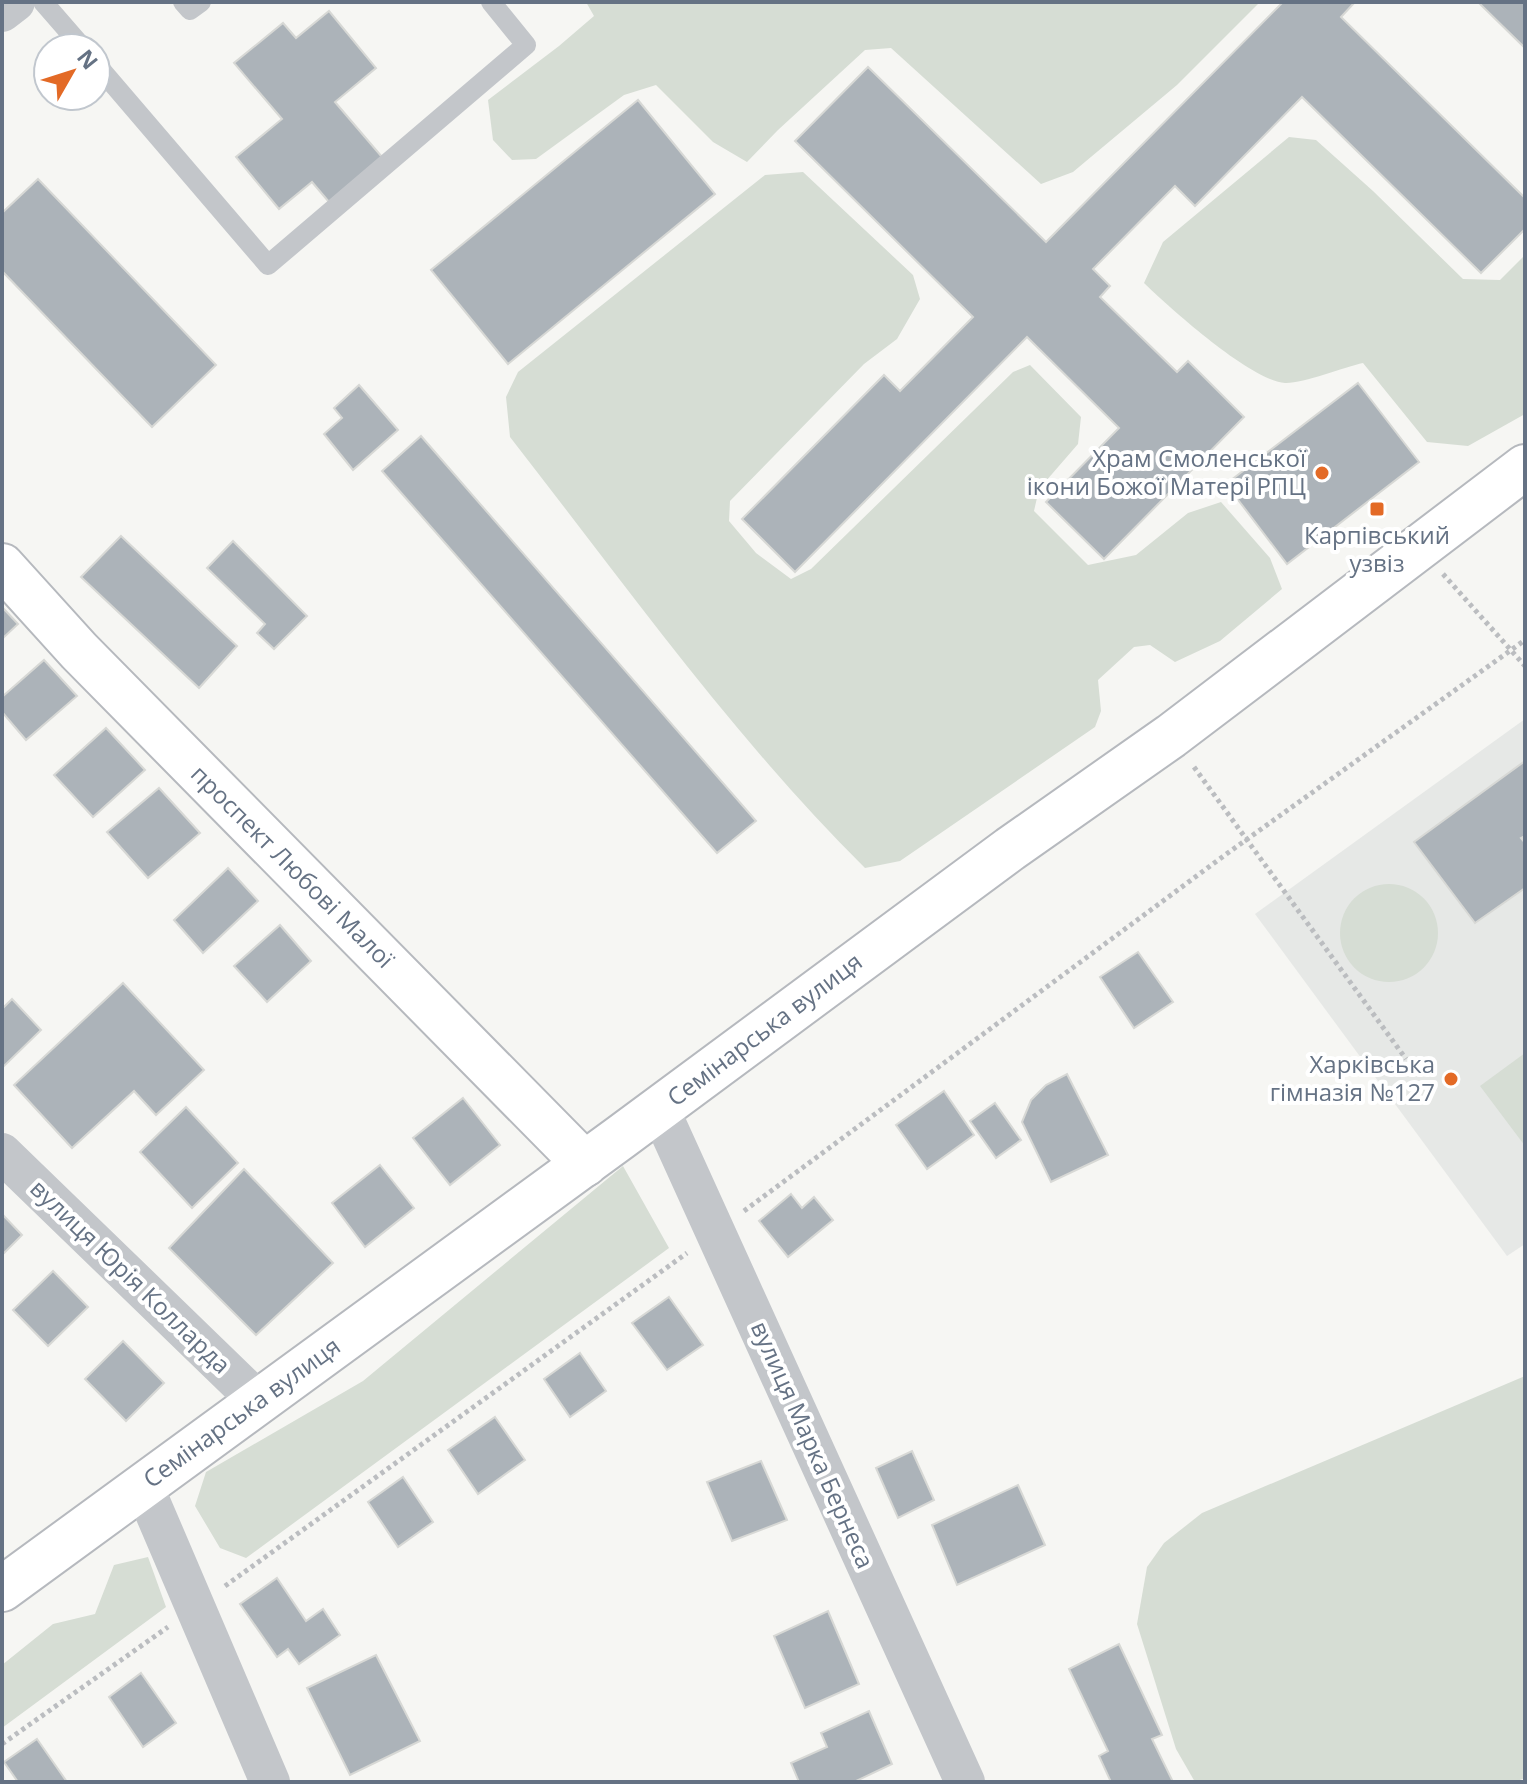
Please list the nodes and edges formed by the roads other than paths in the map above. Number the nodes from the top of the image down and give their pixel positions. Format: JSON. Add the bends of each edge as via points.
{"nodes":[{"id":1,"x":15,"y":2,"type":"edge"},
{"id":2,"x":43,"y":2,"type":"edge"},
{"id":3,"x":183,"y":2,"type":"edge"},
{"id":4,"x":201,"y":2,"type":"edge"},
{"id":5,"x":491,"y":2,"type":"edge"},
{"id":6,"x":2,"y":12,"type":"edge"},
{"id":7,"x":69,"y":32,"type":"edge"},
{"id":8,"x":112,"y":83,"type":"edge"},
{"id":9,"x":1525,"y":467,"type":"edge"},
{"id":10,"x":2,"y":566,"type":"edge"},
{"id":11,"x":659,"y":1108,"type":"junction"},
{"id":12,"x":2,"y":1153,"type":"edge"},
{"id":13,"x":585,"y":1164,"type":"junction"},
{"id":14,"x":258,"y":1401,"type":"junction"},
{"id":15,"x":143,"y":1485,"type":"junction"},
{"id":16,"x":2,"y":1589,"type":"edge"},
{"id":17,"x":270,"y":1782,"type":"edge"},
{"id":18,"x":965,"y":1782,"type":"edge"}],
"edges":[{"from":1,"to":6,"type":"street"},
{"from":2,"to":7,"type":"lane"},
{"from":3,"to":4,"type":"lane","via":[[190,10]]},
{"from":5,"to":8,"type":"lane","via":[[526,45],[268,265]]},
{"from":9,"to":11,"type":"main road","name":"Семінарська вулиця","via":[[1171,736]]},
{"from":10,"to":13,"type":"main road","name":"проспект Любові Малої","via":[[79,651]]},
{"from":11,"to":13,"type":"main road","name":"Семінарська вулиця"},
{"from":11,"to":18,"type":"street","name":"вулиця Марка Бернеса"},
{"from":12,"to":14,"type":"street","name":"вулиця Юрія Колларда"},
{"from":13,"to":14,"type":"main road","name":"Семінарська вулиця"},
{"from":14,"to":15,"type":"main road","name":"Семінарська вулиця"},
{"from":15,"to":16,"type":"main road","name":"Семінарська вулиця"},
{"from":15,"to":17,"type":"street"}]}
